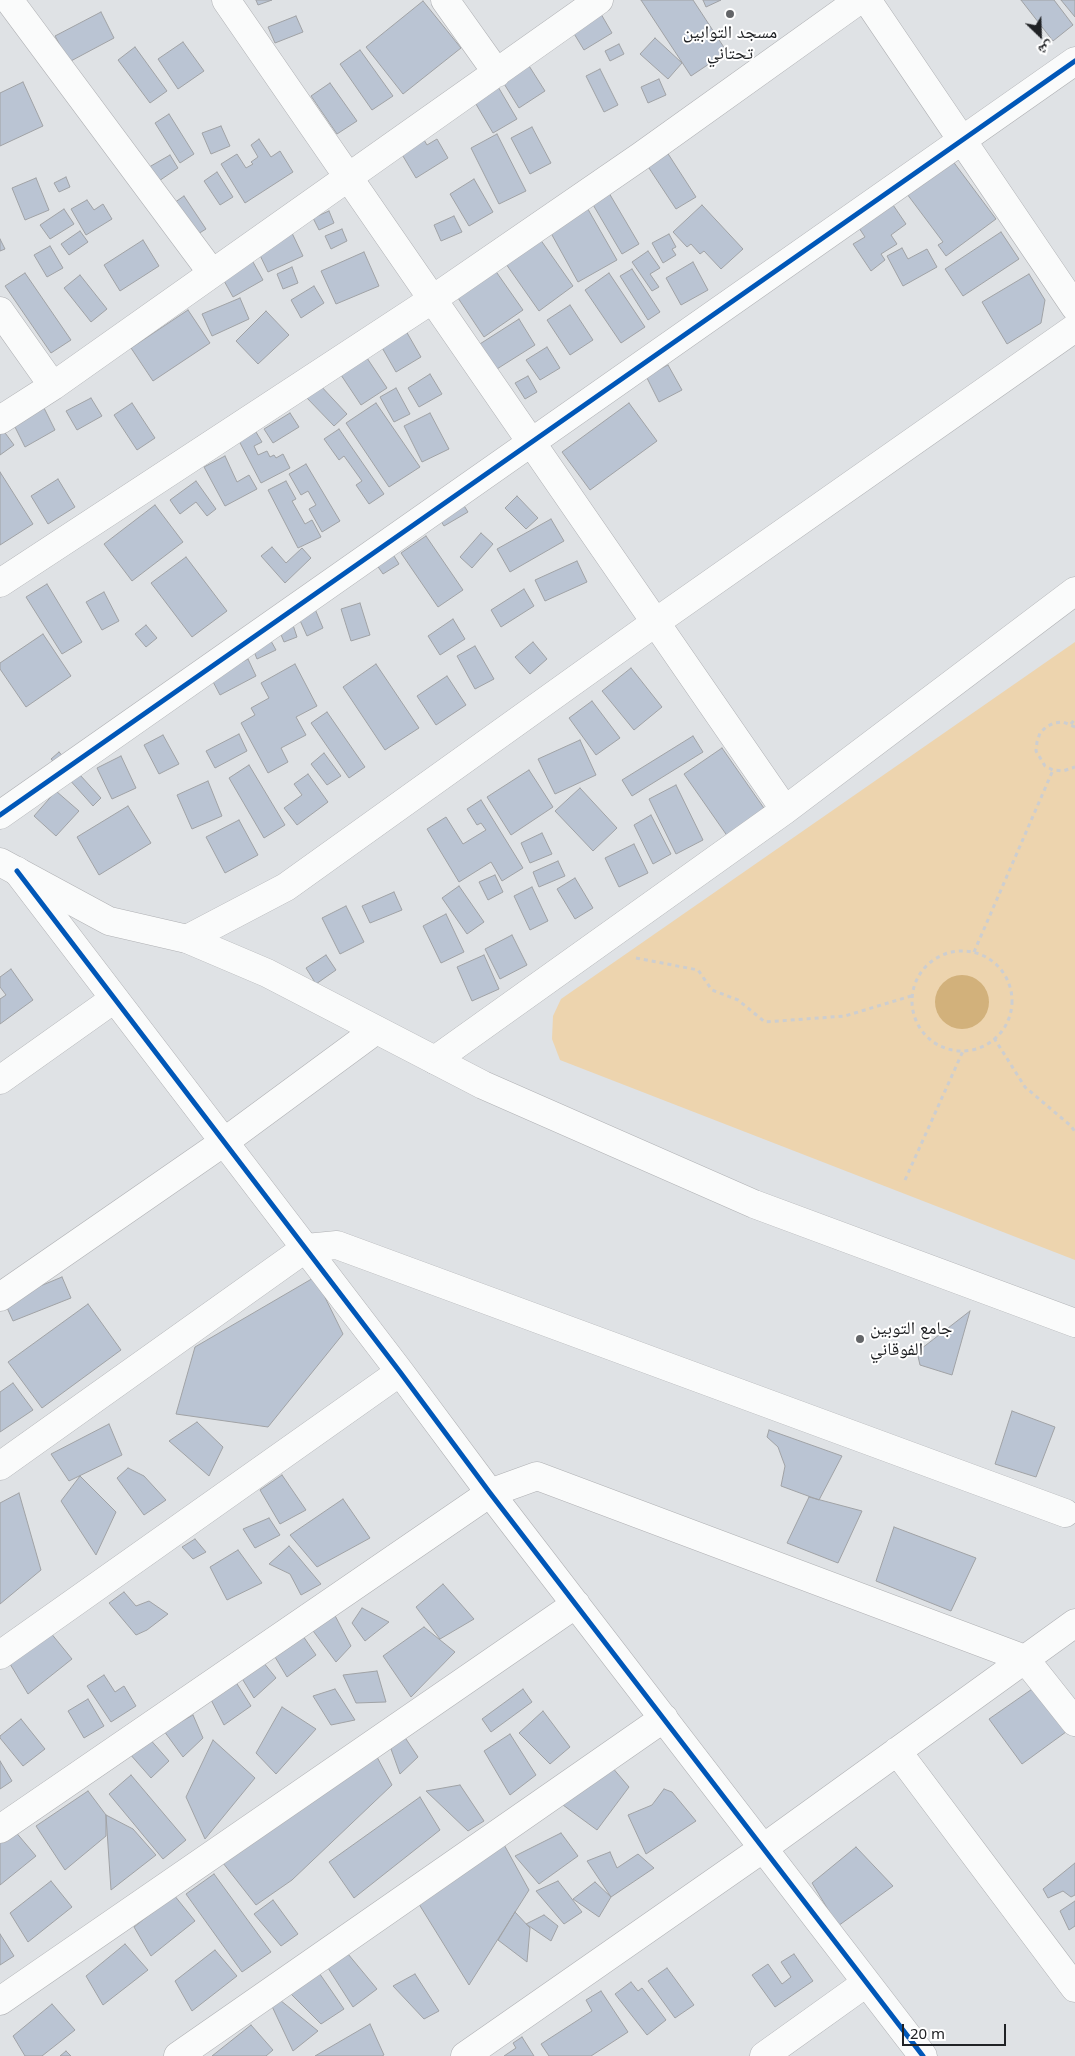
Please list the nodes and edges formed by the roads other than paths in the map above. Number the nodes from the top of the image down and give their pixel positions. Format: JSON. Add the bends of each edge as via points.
{"nodes":[{"id":1,"x":9,"y":0,"type":"edge"},
{"id":2,"x":226,"y":0,"type":"edge"},
{"id":3,"x":445,"y":0,"type":"edge"},
{"id":4,"x":600,"y":0,"type":"edge"},
{"id":5,"x":859,"y":0,"type":"edge"},
{"id":6,"x":867,"y":0,"type":"edge"},
{"id":7,"x":1075,"y":61,"type":"edge"},
{"id":8,"x":497,"y":72,"type":"junction"},
{"id":9,"x":962,"y":140,"type":"junction"},
{"id":10,"x":348,"y":177,"type":"junction"},
{"id":11,"x":212,"y":273,"type":"junction"},
{"id":12,"x":433,"y":299,"type":"junction"},
{"id":13,"x":1075,"y":307,"type":"edge"},
{"id":14,"x":0,"y":311,"type":"edge"},
{"id":15,"x":1075,"y":328,"type":"edge"},
{"id":16,"x":53,"y":386,"type":"junction"},
{"id":17,"x":0,"y":420,"type":"edge"},
{"id":18,"x":532,"y":442,"type":"junction"},
{"id":19,"x":0,"y":583,"type":"edge"},
{"id":20,"x":1075,"y":591,"type":"edge"},
{"id":21,"x":656,"y":622,"type":"junction"},
{"id":22,"x":786,"y":810,"type":"junction"},
{"id":23,"x":0,"y":815,"type":"edge"},
{"id":24,"x":8,"y":866,"type":"edge"},
{"id":25,"x":187,"y":939,"type":"junction"},
{"id":26,"x":114,"y":999,"type":"junction"},
{"id":27,"x":376,"y":1030,"type":"junction"},
{"id":28,"x":435,"y":1060,"type":"junction"},
{"id":29,"x":0,"y":1080,"type":"edge"},
{"id":30,"x":224,"y":1142,"type":"junction"},
{"id":31,"x":306,"y":1248,"type":"junction"},
{"id":32,"x":0,"y":1297,"type":"edge"},
{"id":33,"x":1075,"y":1323,"type":"edge"},
{"id":34,"x":400,"y":1372,"type":"junction"},
{"id":35,"x":0,"y":1466,"type":"edge"},
{"id":36,"x":490,"y":1493,"type":"junction"},
{"id":37,"x":1065,"y":1513,"type":"dead end"},
{"id":38,"x":576,"y":1604,"type":"junction"},
{"id":39,"x":1075,"y":1624,"type":"edge"},
{"id":40,"x":0,"y":1655,"type":"edge"},
{"id":41,"x":1025,"y":1659,"type":"junction"},
{"id":42,"x":664,"y":1718,"type":"junction"},
{"id":43,"x":1075,"y":1722,"type":"edge"},
{"id":44,"x":897,"y":1751,"type":"junction"},
{"id":45,"x":0,"y":1829,"type":"edge"},
{"id":46,"x":762,"y":1849,"type":"junction"},
{"id":47,"x":866,"y":1983,"type":"junction"},
{"id":48,"x":1075,"y":1988,"type":"edge"},
{"id":49,"x":0,"y":2001,"type":"edge"},
{"id":50,"x":178,"y":2056,"type":"edge"},
{"id":51,"x":465,"y":2056,"type":"edge"},
{"id":52,"x":764,"y":2056,"type":"edge"},
{"id":53,"x":923,"y":2056,"type":"edge"}],
"edges":[{"from":1,"to":11,"type":"street"},
{"from":2,"to":10,"type":"street"},
{"from":3,"to":8,"type":"street"},
{"from":4,"to":8,"type":"street"},
{"from":5,"to":12,"type":"street"},
{"from":6,"to":9,"type":"street"},
{"from":7,"to":9,"type":"street"},
{"from":8,"to":10,"type":"street"},
{"from":9,"to":13,"type":"street"},
{"from":9,"to":18,"type":"street"},
{"from":10,"to":11,"type":"street"},
{"from":10,"to":12,"type":"street"},
{"from":11,"to":16,"type":"street"},
{"from":12,"to":18,"type":"street"},
{"from":12,"to":19,"type":"street"},
{"from":14,"to":16,"type":"street"},
{"from":15,"to":21,"type":"street"},
{"from":16,"to":17,"type":"street"},
{"from":18,"to":21,"type":"street"},
{"from":18,"to":23,"type":"street"},
{"from":20,"to":22,"type":"street"},
{"from":21,"to":22,"type":"street"},
{"from":21,"to":25,"type":"street","via":[[286,887]]},
{"from":22,"to":28,"type":"street"},
{"from":24,"to":25,"type":"street","via":[[109,922]]},
{"from":24,"to":26,"type":"street"},
{"from":25,"to":27,"type":"street","via":[[268,973]]},
{"from":26,"to":29,"type":"street"},
{"from":26,"to":30,"type":"street"},
{"from":27,"to":28,"type":"street"},
{"from":27,"to":30,"type":"street"},
{"from":28,"to":33,"type":"street","via":[[483,1085],[754,1204]]},
{"from":30,"to":31,"type":"street"},
{"from":30,"to":32,"type":"street"},
{"from":31,"to":34,"type":"street"},
{"from":31,"to":35,"type":"street"},
{"from":31,"to":37,"type":"street","via":[[337,1245]]},
{"from":34,"to":36,"type":"street"},
{"from":34,"to":40,"type":"street"},
{"from":36,"to":38,"type":"street"},
{"from":36,"to":41,"type":"street","via":[[537,1476]]},
{"from":36,"to":45,"type":"street"},
{"from":38,"to":42,"type":"street"},
{"from":38,"to":49,"type":"street"},
{"from":39,"to":41,"type":"street"},
{"from":41,"to":43,"type":"street"},
{"from":41,"to":44,"type":"street"},
{"from":42,"to":46,"type":"street"},
{"from":42,"to":50,"type":"street"},
{"from":44,"to":46,"type":"street"},
{"from":44,"to":48,"type":"street"},
{"from":46,"to":47,"type":"street"},
{"from":46,"to":51,"type":"street"},
{"from":47,"to":52,"type":"street"},
{"from":47,"to":53,"type":"street"}]}
